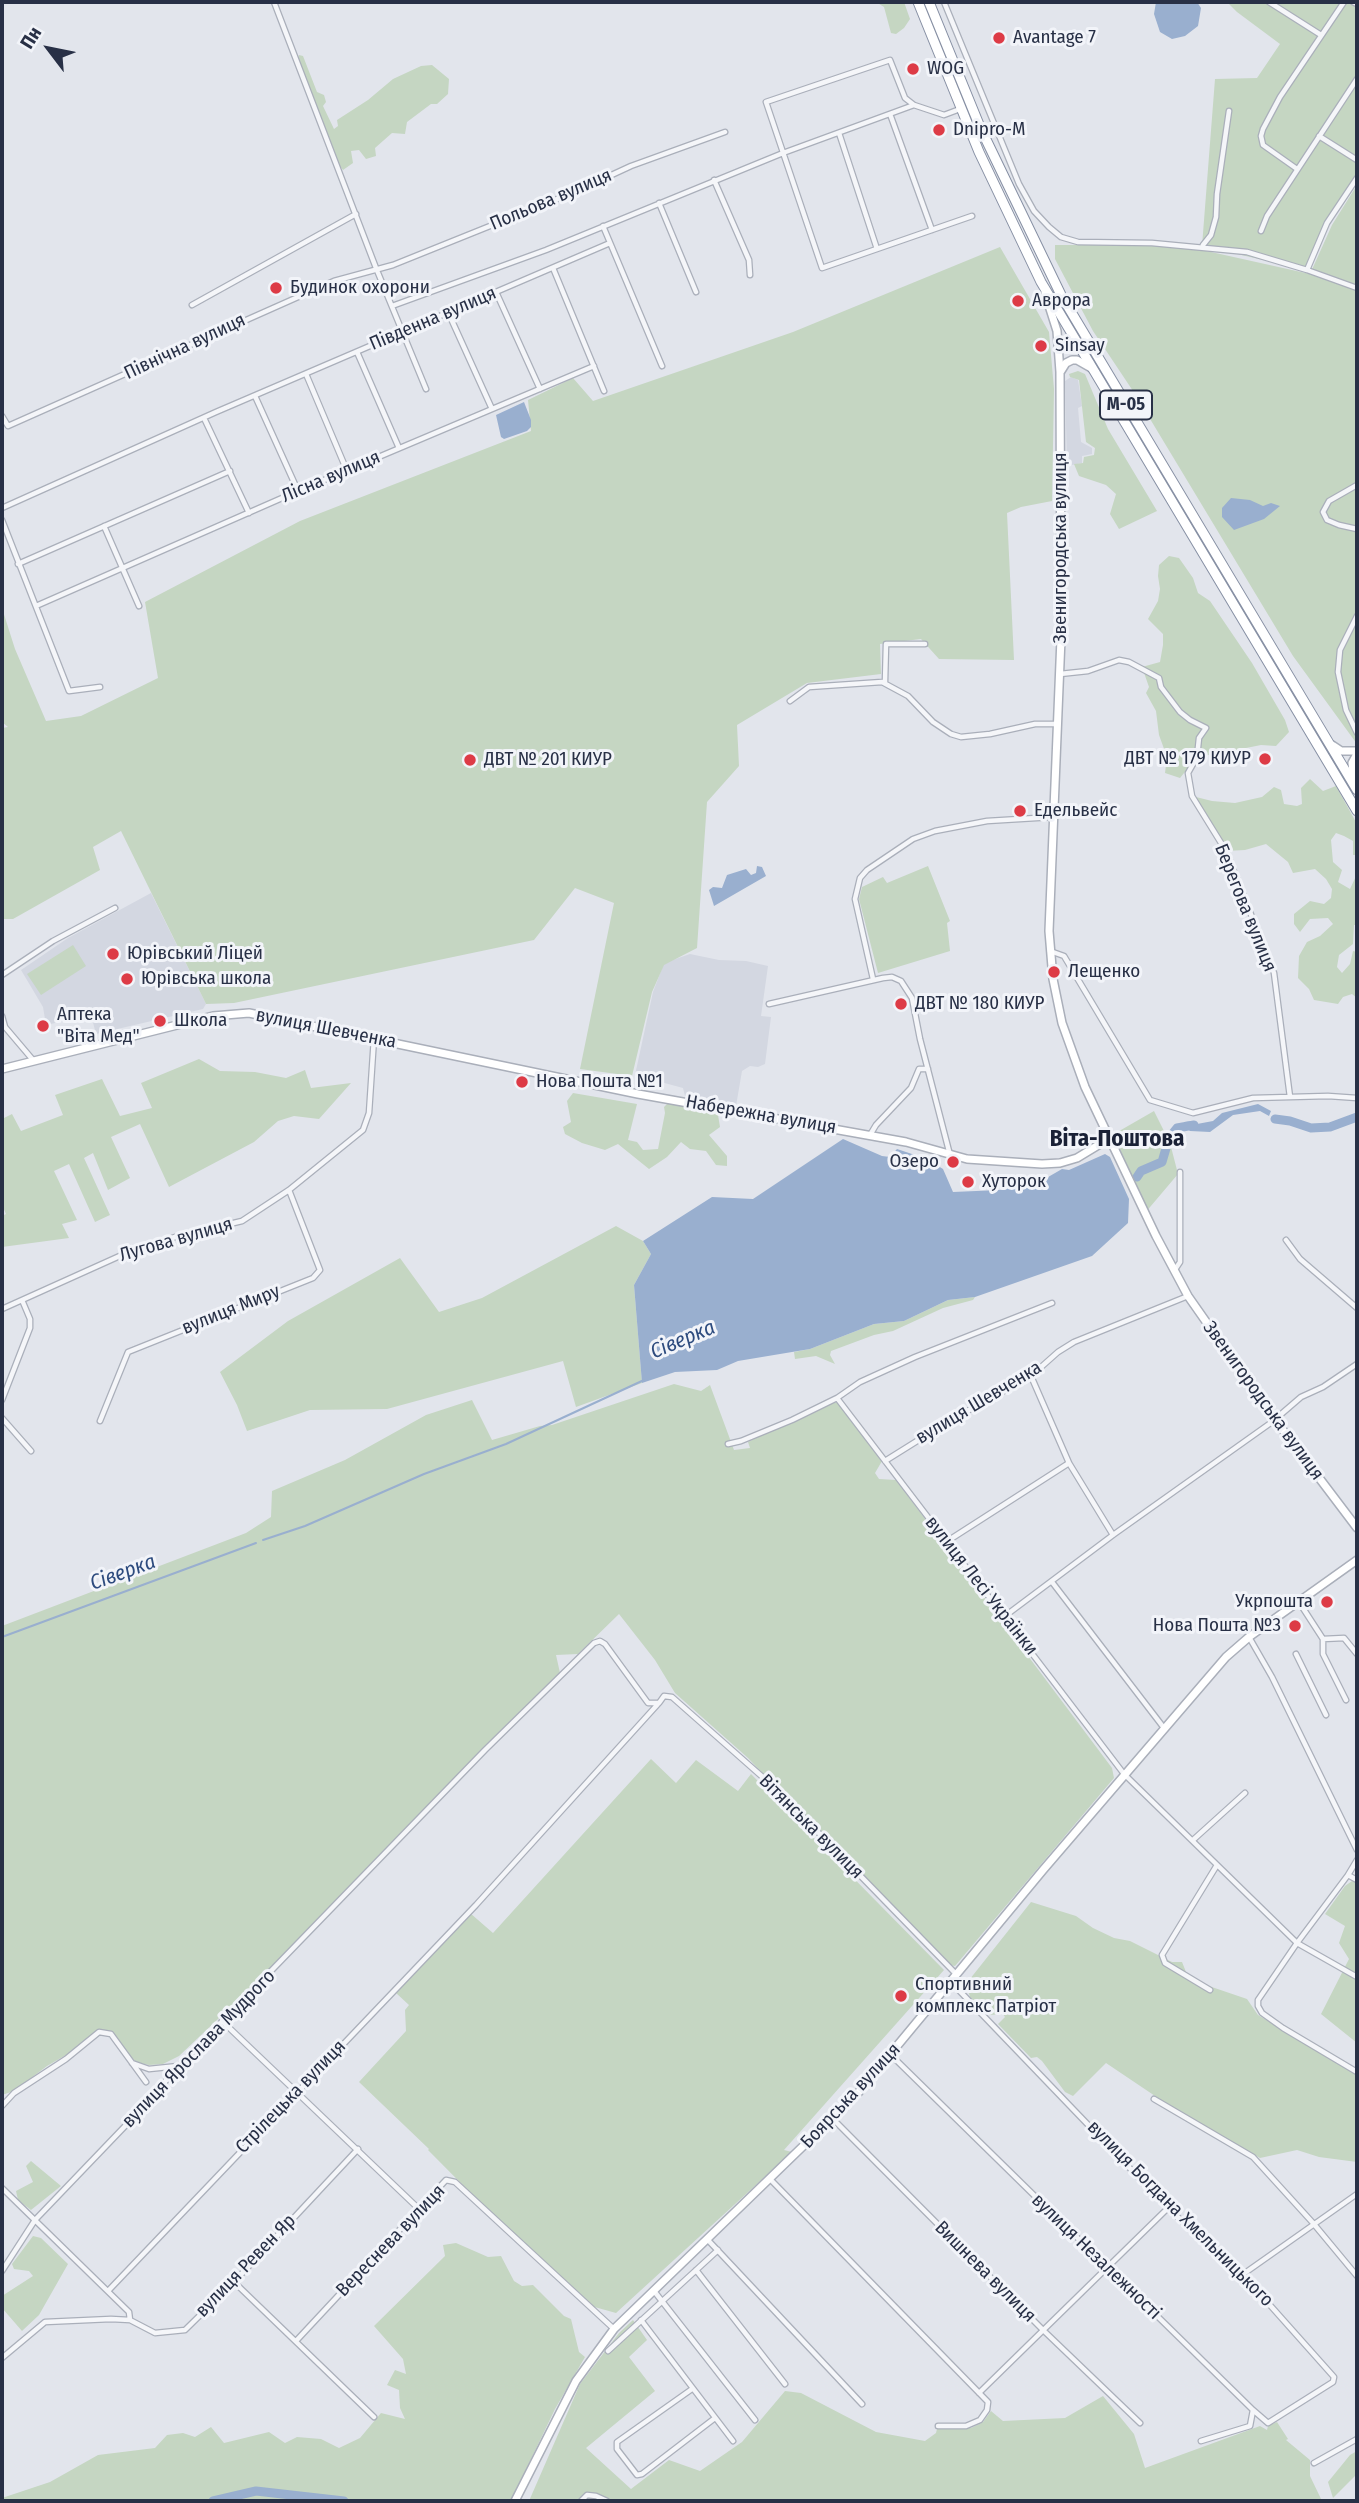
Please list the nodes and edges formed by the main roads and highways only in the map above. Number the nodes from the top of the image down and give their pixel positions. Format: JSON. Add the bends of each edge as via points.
{"nodes":[{"id":1,"x":918,"y":2,"type":"edge"},
{"id":2,"x":929,"y":2,"type":"edge"},
{"id":3,"x":1356,"y":788,"type":"edge"},
{"id":4,"x":1357,"y":811,"type":"edge"}],
"edges":[{"from":1,"to":4,"type":"highway","number":"М-05","via":[[960,109],[1041,282]]},
{"from":2,"to":3,"type":"highway","number":"М-05","via":[[985,138],[1061,295]]}]}
